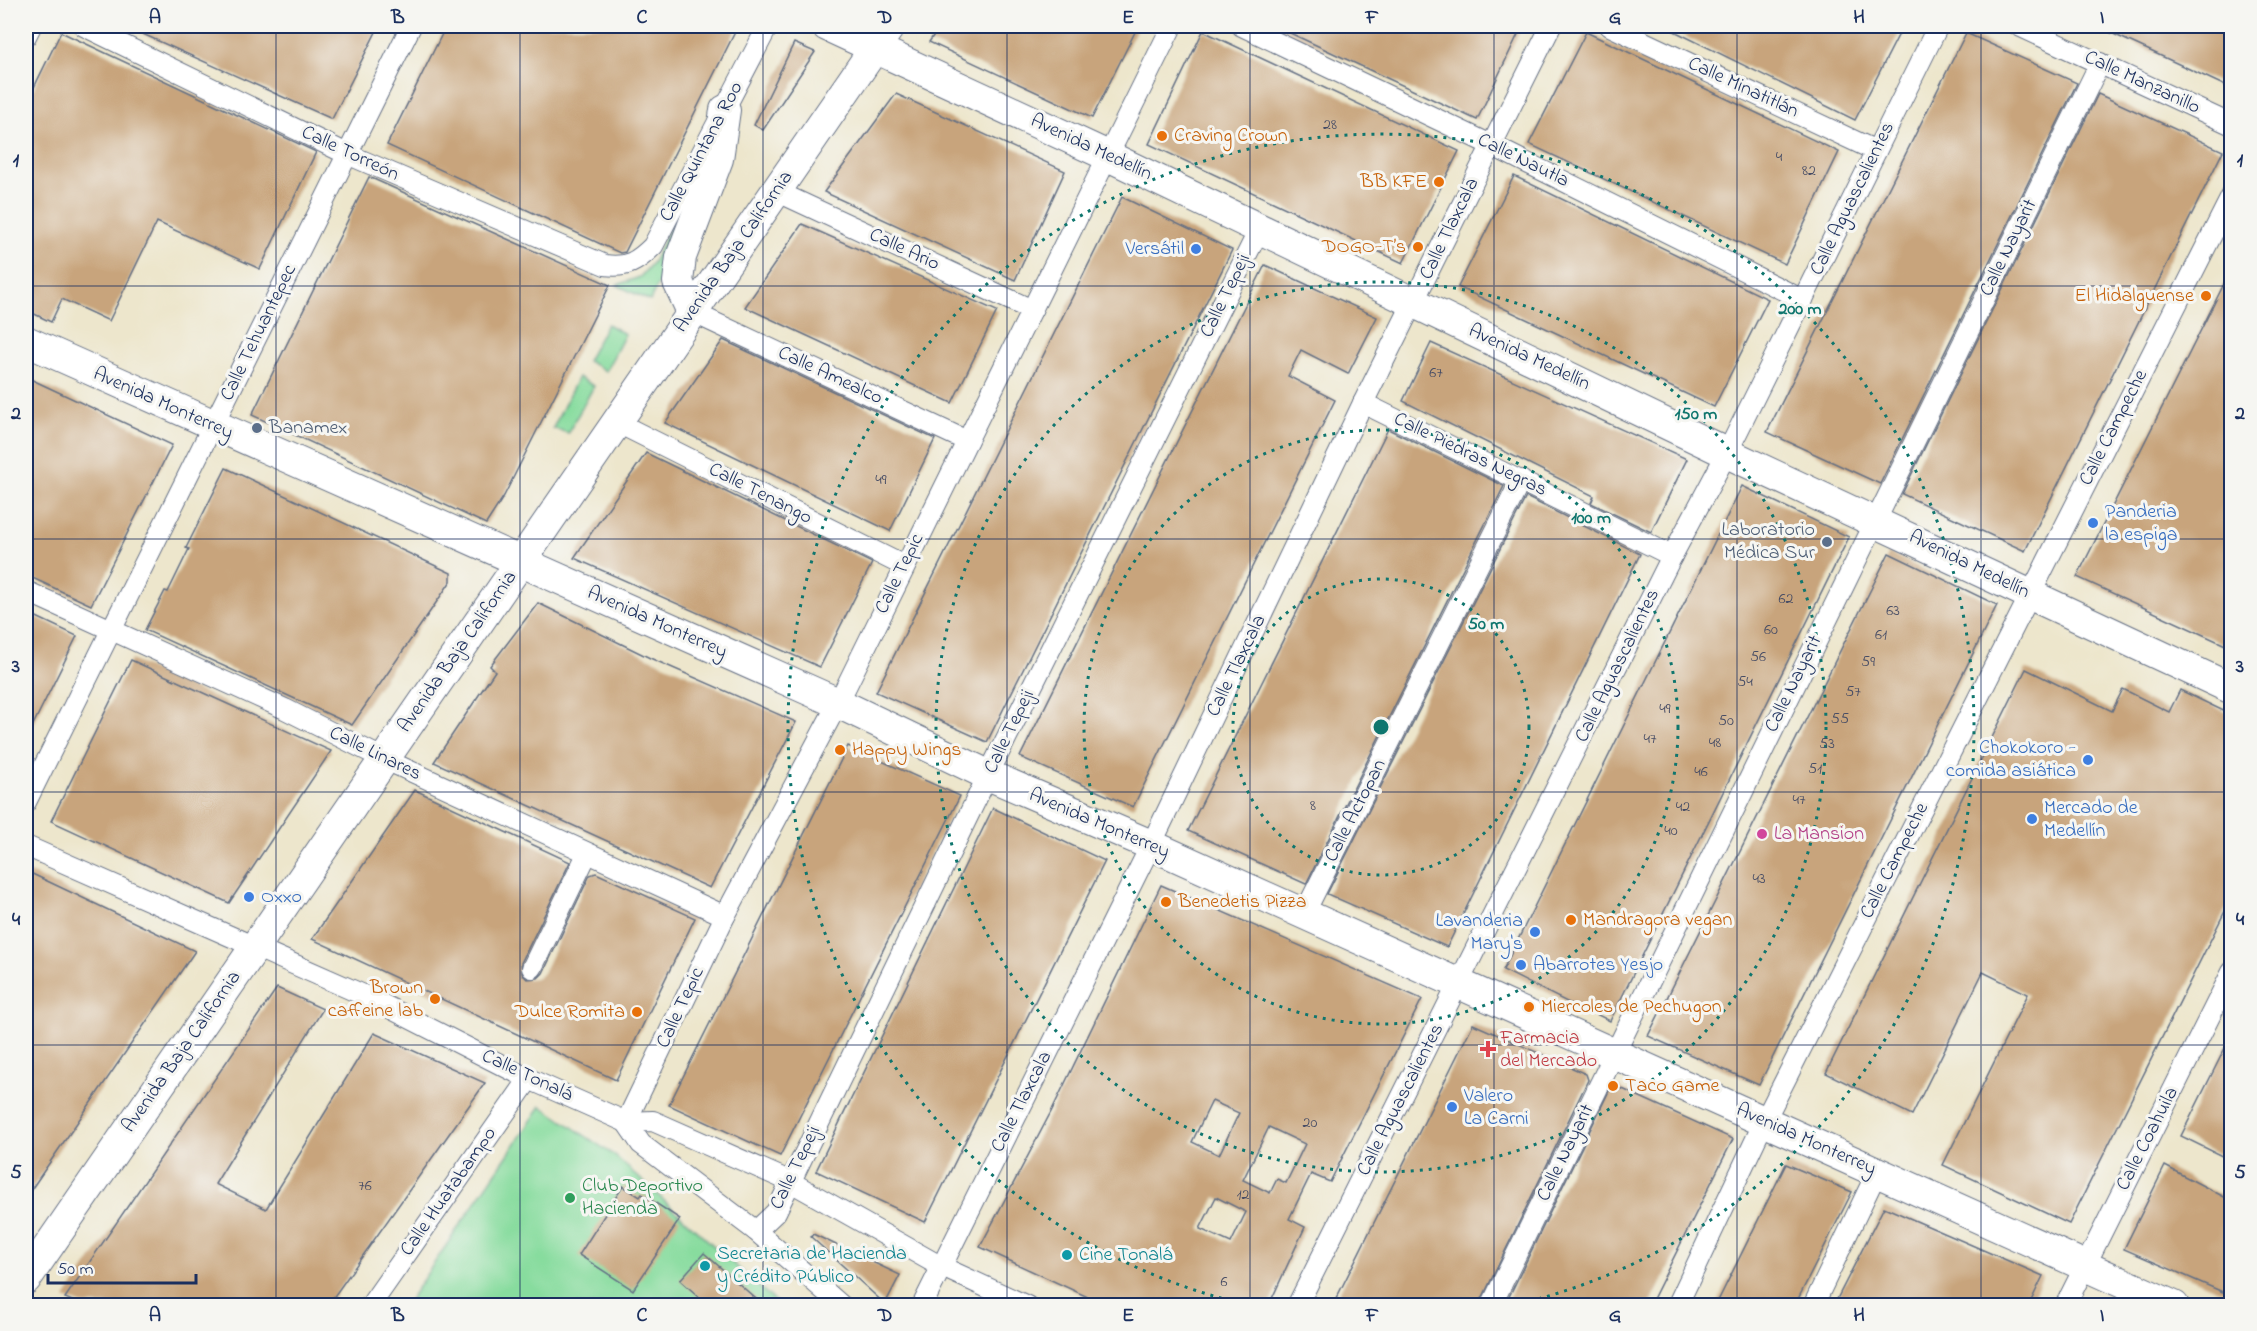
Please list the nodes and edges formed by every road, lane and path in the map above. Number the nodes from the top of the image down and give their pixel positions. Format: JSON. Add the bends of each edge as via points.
{"nodes":[{"id":1,"x":31,"y":26,"type":"edge"},
{"id":2,"x":84,"y":26,"type":"edge"},
{"id":3,"x":411,"y":26,"type":"edge"},
{"id":4,"x":768,"y":26,"type":"edge"},
{"id":5,"x":827,"y":26,"type":"edge"},
{"id":6,"x":1172,"y":26,"type":"edge"},
{"id":7,"x":1242,"y":26,"type":"edge"},
{"id":8,"x":1551,"y":26,"type":"edge"},
{"id":9,"x":1610,"y":26,"type":"edge"},
{"id":10,"x":1938,"y":26,"type":"edge"},
{"id":11,"x":2019,"y":26,"type":"edge"},
{"id":12,"x":26,"y":36,"type":"edge"},
{"id":13,"x":883,"y":37,"type":"edge"},
{"id":14,"x":2100,"y":63,"type":"junction"},
{"id":15,"x":724,"y":110,"type":"junction"},
{"id":16,"x":2232,"y":125,"type":"edge"},
{"id":17,"x":1491,"y":145,"type":"junction"},
{"id":18,"x":1876,"y":151,"type":"junction"},
{"id":19,"x":347,"y":154,"type":"junction"},
{"id":20,"x":1106,"y":155,"type":"junction"},
{"id":21,"x":776,"y":191,"type":"junction"},
{"id":22,"x":2232,"y":195,"type":"edge"},
{"id":23,"x":1260,"y":228,"type":"junction"},
{"id":24,"x":623,"y":267,"type":"joint"},
{"id":25,"x":1803,"y":300,"type":"junction"},
{"id":26,"x":1413,"y":303,"type":"junction"},
{"id":27,"x":1032,"y":310,"type":"junction"},
{"id":28,"x":692,"y":312,"type":"junction"},
{"id":29,"x":26,"y":341,"type":"edge"},
{"id":30,"x":1363,"y":403,"type":"junction"},
{"id":31,"x":616,"y":422,"type":"junction"},
{"id":32,"x":213,"y":427,"type":"junction"},
{"id":33,"x":967,"y":441,"type":"junction"},
{"id":34,"x":1727,"y":453,"type":"junction"},
{"id":35,"x":1521,"y":480,"type":"junction"},
{"id":36,"x":1875,"y":520,"type":"junction"},
{"id":37,"x":1672,"y":556,"type":"junction"},
{"id":38,"x":519,"y":562,"type":"junction"},
{"id":39,"x":904,"y":566,"type":"junction"},
{"id":40,"x":26,"y":591,"type":"edge"},
{"id":41,"x":2030,"y":594,"type":"junction"},
{"id":42,"x":111,"y":630,"type":"junction"},
{"id":43,"x":2232,"y":689,"type":"edge"},
{"id":44,"x":838,"y":703,"type":"junction"},
{"id":45,"x":384,"y":759,"type":"junction"},
{"id":46,"x":988,"y":776,"type":"junction"},
{"id":47,"x":26,"y":802,"type":"edge"},
{"id":48,"x":1151,"y":845,"type":"junction"},
{"id":49,"x":26,"y":846,"type":"edge"},
{"id":50,"x":587,"y":854,"type":"junction"},
{"id":51,"x":1303,"y":915,"type":"junction"},
{"id":52,"x":724,"y":916,"type":"junction"},
{"id":53,"x":255,"y":946,"type":"junction"},
{"id":54,"x":532,"y":968,"type":"dead end"},
{"id":55,"x":2232,"y":972,"type":"edge"},
{"id":56,"x":1460,"y":985,"type":"junction"},
{"id":57,"x":1614,"y":1055,"type":"junction"},
{"id":58,"x":529,"y":1079,"type":"junction"},
{"id":59,"x":626,"y":1122,"type":"junction"},
{"id":60,"x":1764,"y":1122,"type":"junction"},
{"id":61,"x":1877,"y":1172,"type":"junction"},
{"id":62,"x":789,"y":1181,"type":"junction"},
{"id":63,"x":756,"y":1231,"type":"junction"},
{"id":64,"x":940,"y":1266,"type":"junction"},
{"id":65,"x":2085,"y":1266,"type":"junction"},
{"id":66,"x":26,"y":1279,"type":"edge"},
{"id":67,"x":370,"y":1305,"type":"edge"},
{"id":68,"x":842,"y":1305,"type":"edge"},
{"id":69,"x":922,"y":1305,"type":"edge"},
{"id":70,"x":1027,"y":1305,"type":"edge"},
{"id":71,"x":1297,"y":1305,"type":"edge"},
{"id":72,"x":1491,"y":1305,"type":"edge"},
{"id":73,"x":1677,"y":1305,"type":"edge"},
{"id":74,"x":1813,"y":1305,"type":"edge"},
{"id":75,"x":2065,"y":1305,"type":"edge"},
{"id":76,"x":2174,"y":1305,"type":"edge"}],
"edges":[{"from":1,"to":12,"type":"street"},
{"from":2,"to":19,"type":"street","name":"Calle Torreón"},
{"from":3,"to":19,"type":"street","name":"Calle Tehuantepec"},
{"from":4,"to":15,"type":"street","name":"Calle Quintana Roo"},
{"from":5,"to":13,"type":"main road","name":"Avenida Medellín"},
{"from":6,"to":20,"type":"street","name":"Calle Tepic"},
{"from":7,"to":17,"type":"street","name":"Calle Nautla"},
{"from":8,"to":17,"type":"street","name":"Calle Tlaxcala"},
{"from":9,"to":18,"type":"street","name":"Calle Minatitlán"},
{"from":10,"to":18,"type":"street","name":"Calle Aguascalientes"},
{"from":11,"to":14,"type":"street","name":"Calle Manzanillo"},
{"from":13,"to":20,"type":"main road","name":"Avenida Medellín"},
{"from":13,"to":21,"type":"main road","name":"Avenida Baja California"},
{"from":14,"to":16,"type":"street","name":"Calle Manzanillo"},
{"from":14,"to":36,"type":"street","name":"Calle Nayarit"},
{"from":15,"to":24,"type":"street","name":"Calle Quintana Roo","via":[[653,246],[638,261]]},
{"from":15,"to":28,"type":"main road","via":[[718,159],[681,257],[678,282]]},
{"from":17,"to":25,"type":"street","name":"Calle Nautla"},
{"from":17,"to":26,"type":"street","name":"Calle Tlaxcala"},
{"from":18,"to":25,"type":"street","name":"Calle Aguascalientes"},
{"from":19,"to":24,"type":"street","name":"Calle Torreón","via":[[605,265]]},
{"from":19,"to":32,"type":"street","name":"Calle Tehuantepec"},
{"from":20,"to":23,"type":"main road","name":"Avenida Medellín"},
{"from":20,"to":27,"type":"street","name":"Calle Tepic"},
{"from":21,"to":27,"type":"street","name":"Calle Ario"},
{"from":21,"to":28,"type":"main road","name":"Avenida Baja California"},
{"from":22,"to":41,"type":"street","name":"Calle Campeche"},
{"from":23,"to":26,"type":"main road","name":"Avenida Medellín"},
{"from":23,"to":46,"type":"street","name":"Calle Tepeji"},
{"from":25,"to":34,"type":"street","name":"Calle Aguascalientes"},
{"from":26,"to":30,"type":"street","name":"Calle Tlaxcala"},
{"from":26,"to":34,"type":"main road","name":"Avenida Medellín"},
{"from":27,"to":33,"type":"street","name":"Calle Tepic"},
{"from":28,"to":31,"type":"main road","name":"Avenida Baja California"},
{"from":28,"to":33,"type":"street","name":"Calle Amealco"},
{"from":29,"to":32,"type":"main road","name":"Avenida Monterrey"},
{"from":30,"to":35,"type":"street","name":"Calle Piedras Negras"},
{"from":30,"to":48,"type":"street","name":"Calle Tlaxcala"},
{"from":31,"to":38,"type":"main road","name":"Avenida Baja California"},
{"from":31,"to":39,"type":"street","name":"Calle Tenango"},
{"from":32,"to":38,"type":"main road","name":"Avenida Monterrey"},
{"from":32,"to":42,"type":"street","name":"Calle Tehuantepec"},
{"from":33,"to":39,"type":"street","name":"Calle Tepic"},
{"from":34,"to":36,"type":"main road","name":"Avenida Medellín"},
{"from":34,"to":37,"type":"street","name":"Calle Aguascalientes"},
{"from":35,"to":37,"type":"street","name":"Calle Piedras Negras"},
{"from":35,"to":51,"type":"street","name":"Calle Actopan"},
{"from":36,"to":41,"type":"main road","name":"Avenida Medellín"},
{"from":36,"to":57,"type":"street","name":"Calle Nayarit"},
{"from":37,"to":56,"type":"street","name":"Calle Aguascalientes"},
{"from":38,"to":44,"type":"main road","name":"Avenida Monterrey"},
{"from":38,"to":45,"type":"main road","name":"Avenida Baja California"},
{"from":39,"to":44,"type":"street","name":"Calle Tepic"},
{"from":40,"to":42,"type":"street","name":"Calle Linares"},
{"from":41,"to":43,"type":"main road","name":"Avenida Medellín"},
{"from":41,"to":60,"type":"street","name":"Calle Campeche"},
{"from":42,"to":45,"type":"street","name":"Calle Linares"},
{"from":42,"to":47,"type":"street","name":"Calle Tehuantepec"},
{"from":44,"to":46,"type":"main road","name":"Avenida Monterrey"},
{"from":44,"to":52,"type":"street","name":"Calle Tepic"},
{"from":45,"to":50,"type":"street","name":"Calle Linares"},
{"from":45,"to":53,"type":"main road","name":"Avenida Baja California"},
{"from":46,"to":48,"type":"main road","name":"Avenida Monterrey"},
{"from":46,"to":62,"type":"street","name":"Calle Tepeji"},
{"from":48,"to":51,"type":"main road","name":"Avenida Monterrey"},
{"from":48,"to":64,"type":"street","name":"Calle Tlaxcala"},
{"from":49,"to":53,"type":"street","name":"Calle Tonalá"},
{"from":50,"to":52,"type":"street","name":"Calle Linares"},
{"from":50,"to":54,"type":"street"},
{"from":51,"to":56,"type":"main road","name":"Avenida Monterrey"},
{"from":52,"to":59,"type":"street","name":"Calle Tepic"},
{"from":53,"to":58,"type":"street","name":"Calle Tonalá","via":[[368,997]]},
{"from":53,"to":66,"type":"main road","name":"Avenida Baja California"},
{"from":55,"to":65,"type":"street","name":"Calle Coahuila"},
{"from":56,"to":57,"type":"main road","name":"Avenida Monterrey"},
{"from":56,"to":71,"type":"street","name":"Calle Aguascalientes"},
{"from":57,"to":60,"type":"main road","name":"Avenida Monterrey"},
{"from":57,"to":72,"type":"street","name":"Calle Nayarit"},
{"from":58,"to":59,"type":"street","name":"Calle Tonalá"},
{"from":58,"to":67,"type":"street","name":"Calle Huatabampo"},
{"from":59,"to":62,"type":"street","name":"Calle Tonalá","via":[[653,1121]]},
{"from":59,"to":63,"type":"street","via":[[640,1144]]},
{"from":60,"to":61,"type":"main road","name":"Avenida Monterrey"},
{"from":60,"to":73,"type":"street","name":"Calle Campeche"},
{"from":61,"to":65,"type":"main road","name":"Avenida Monterrey"},
{"from":61,"to":74,"type":"street"},
{"from":62,"to":63,"type":"street","name":"Calle Tepeji","via":[[776,1212]]},
{"from":62,"to":64,"type":"street","name":"Calle Tonalá"},
{"from":63,"to":68,"type":"street"},
{"from":64,"to":69,"type":"street","name":"Calle Tlaxcala"},
{"from":64,"to":70,"type":"street","name":"Calle Tonalá"},
{"from":65,"to":75,"type":"street","name":"Calle Coahuila"},
{"from":65,"to":76,"type":"main road","name":"Avenida Monterrey"}]}
